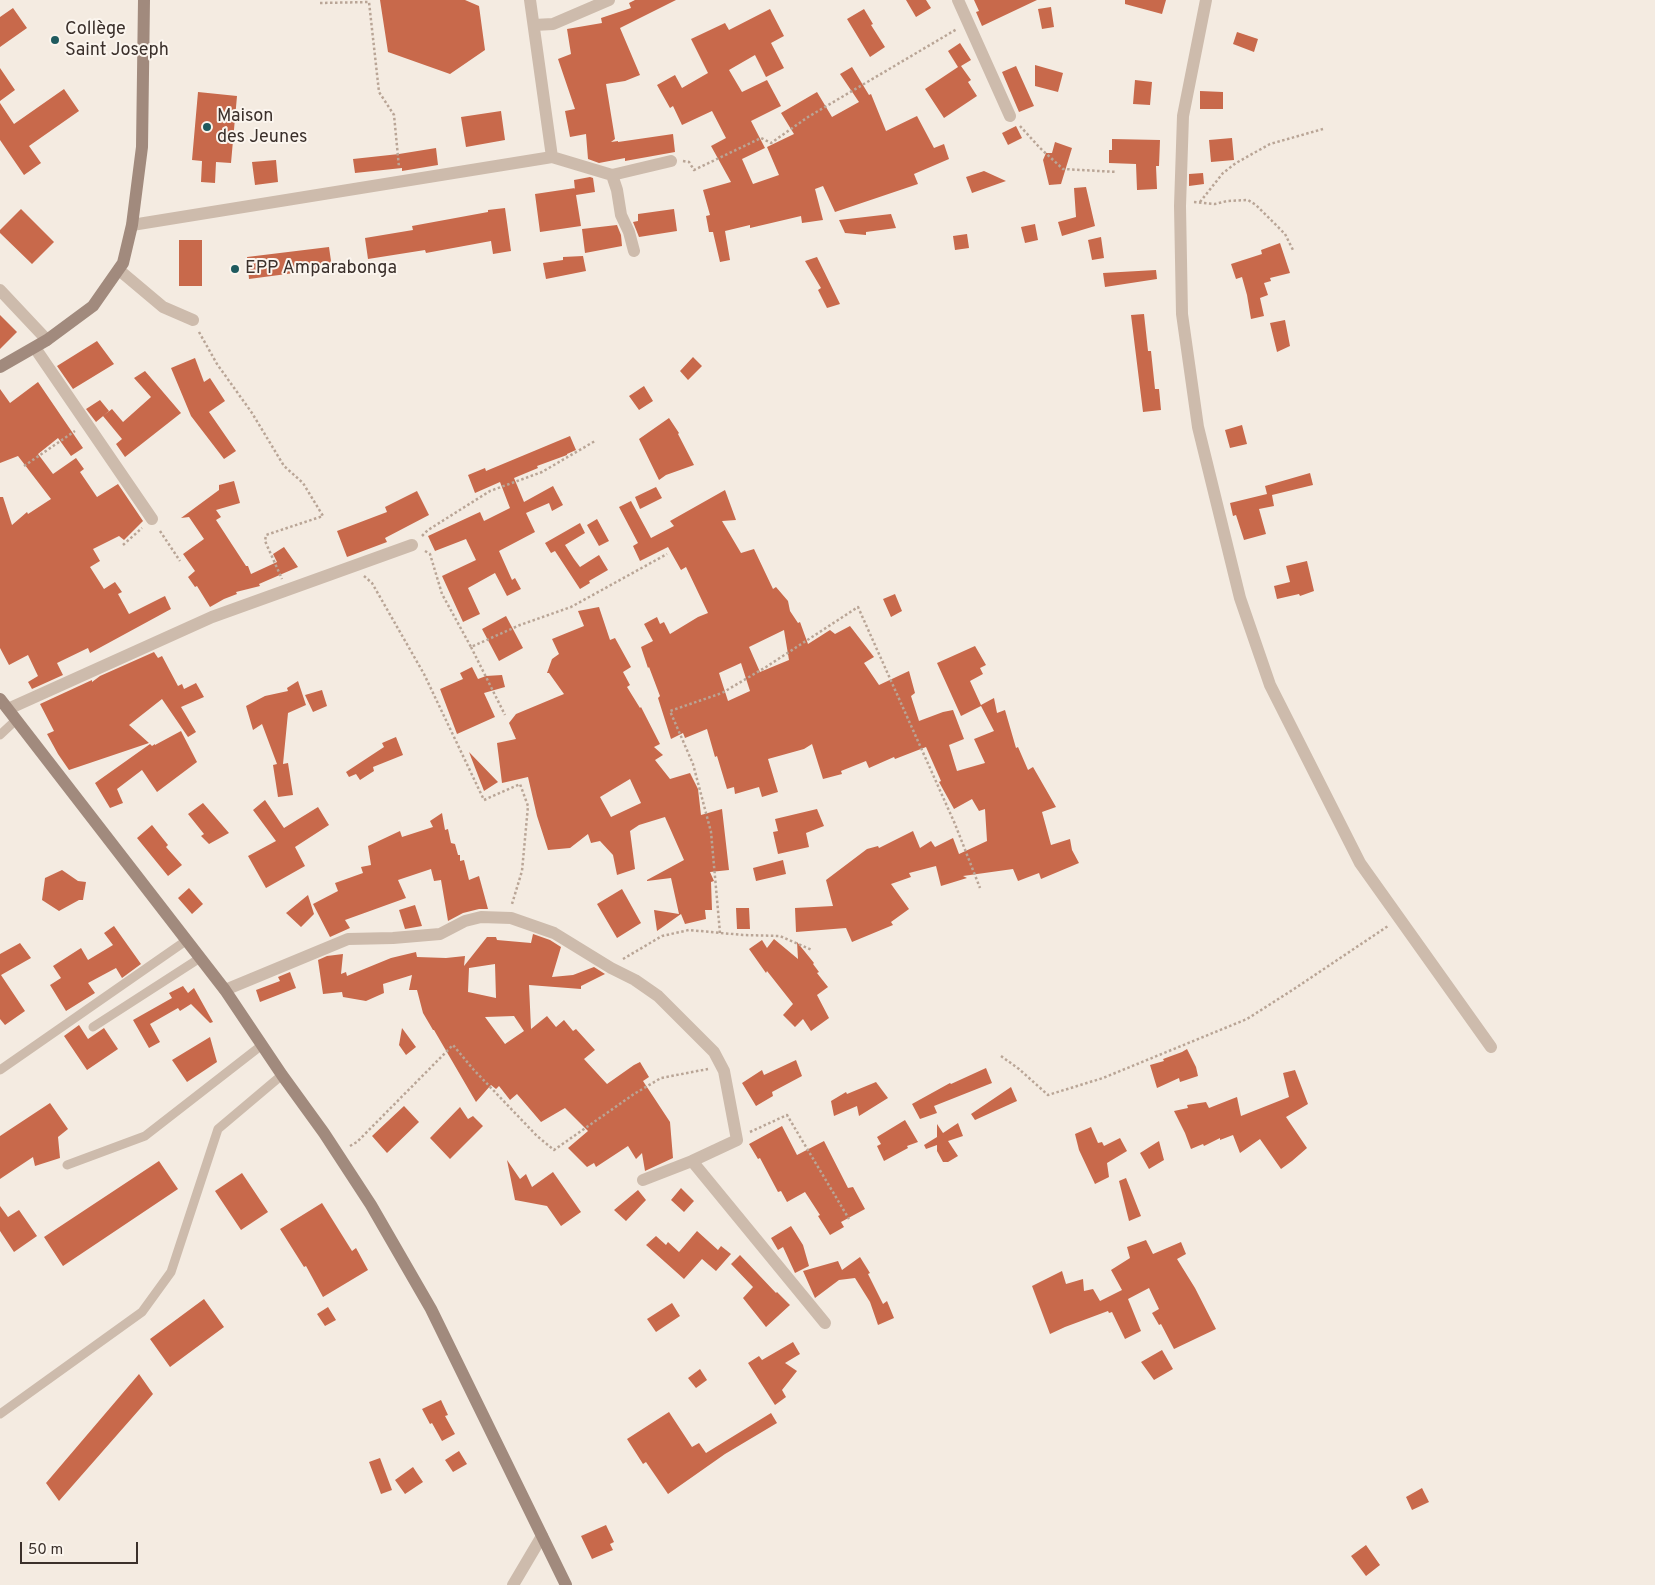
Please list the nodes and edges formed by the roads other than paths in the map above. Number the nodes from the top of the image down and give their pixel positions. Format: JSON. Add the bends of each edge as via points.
{"nodes":[{"id":1,"x":144,"y":0,"type":"edge"},
{"id":2,"x":530,"y":0,"type":"edge"},
{"id":3,"x":609,"y":0,"type":"edge"},
{"id":4,"x":958,"y":0,"type":"edge"},
{"id":5,"x":1206,"y":0,"type":"edge"},
{"id":6,"x":534,"y":25,"type":"junction"},
{"id":7,"x":1010,"y":116,"type":"road end"},
{"id":8,"x":552,"y":157,"type":"junction"},
{"id":9,"x":671,"y":162,"type":"road end"},
{"id":10,"x":612,"y":175,"type":"junction"},
{"id":11,"x":132,"y":225,"type":"junction"},
{"id":12,"x":634,"y":251,"type":"dead end"},
{"id":13,"x":119,"y":270,"type":"junction"},
{"id":14,"x":0,"y":290,"type":"edge"},
{"id":15,"x":193,"y":320,"type":"road end"},
{"id":16,"x":48,"y":340,"type":"junction"},
{"id":17,"x":35,"y":348,"type":"junction"},
{"id":18,"x":0,"y":367,"type":"edge"},
{"id":19,"x":152,"y":519,"type":"road end"},
{"id":20,"x":412,"y":545,"type":"road end"},
{"id":21,"x":4,"y":704,"type":"edge"},
{"id":22,"x":16,"y":720,"type":"junction"},
{"id":23,"x":0,"y":735,"type":"edge"},
{"id":24,"x":187,"y":940,"type":"junction"},
{"id":25,"x":200,"y":958,"type":"junction"},
{"id":26,"x":226,"y":990,"type":"junction"},
{"id":27,"x":92,"y":1027,"type":"dead end"},
{"id":28,"x":262,"y":1045,"type":"junction"},
{"id":29,"x":1491,"y":1047,"type":"dead end"},
{"id":30,"x":0,"y":1070,"type":"edge"},
{"id":31,"x":282,"y":1075,"type":"junction"},
{"id":32,"x":692,"y":1161,"type":"junction"},
{"id":33,"x":67,"y":1165,"type":"dead end"},
{"id":34,"x":644,"y":1180,"type":"dead end"},
{"id":35,"x":825,"y":1322,"type":"dead end"},
{"id":36,"x":0,"y":1414,"type":"edge"},
{"id":37,"x":542,"y":1536,"type":"junction"},
{"id":38,"x":513,"y":1585,"type":"edge"},
{"id":39,"x":566,"y":1585,"type":"edge"}],
"edges":[{"from":1,"to":11,"type":"main road","via":[[142,147]]},
{"from":2,"to":6,"type":"street"},
{"from":3,"to":6,"type":"street","via":[[553,24]]},
{"from":4,"to":7,"type":"street"},
{"from":5,"to":29,"type":"street","via":[[1183,116],[1180,200],[1182,314],[1198,427],[1240,598],[1270,685],[1360,863]]},
{"from":6,"to":8,"type":"street"},
{"from":8,"to":10,"type":"street"},
{"from":8,"to":11,"type":"street"},
{"from":9,"to":10,"type":"street"},
{"from":10,"to":12,"type":"street"},
{"from":11,"to":13,"type":"main road"},
{"from":13,"to":15,"type":"street","via":[[163,307]]},
{"from":13,"to":16,"type":"main road","via":[[93,306]]},
{"from":14,"to":16,"type":"street"},
{"from":16,"to":17,"type":"main road"},
{"from":17,"to":18,"type":"main road"},
{"from":17,"to":19,"type":"street"},
{"from":20,"to":21,"type":"street","via":[[212,617]]},
{"from":21,"to":22,"type":"main road"},
{"from":22,"to":23,"type":"lane"},
{"from":22,"to":24,"type":"main road"},
{"from":24,"to":25,"type":"main road"},
{"from":24,"to":30,"type":"lane"},
{"from":25,"to":26,"type":"main road"},
{"from":25,"to":27,"type":"lane"},
{"from":26,"to":28,"type":"main road"},
{"from":26,"to":32,"type":"street","via":[[348,939],[440,934],[481,916],[511,918],[554,933],[658,996],[714,1052],[724,1071],[738,1140]]},
{"from":28,"to":31,"type":"main road"},
{"from":28,"to":33,"type":"lane","via":[[145,1136]]},
{"from":31,"to":36,"type":"lane","via":[[218,1129],[171,1272],[142,1312]]},
{"from":31,"to":37,"type":"main road","via":[[371,1205],[431,1309]]},
{"from":32,"to":34,"type":"street"},
{"from":32,"to":35,"type":"street"},
{"from":37,"to":38,"type":"street"},
{"from":37,"to":39,"type":"main road"}]}
